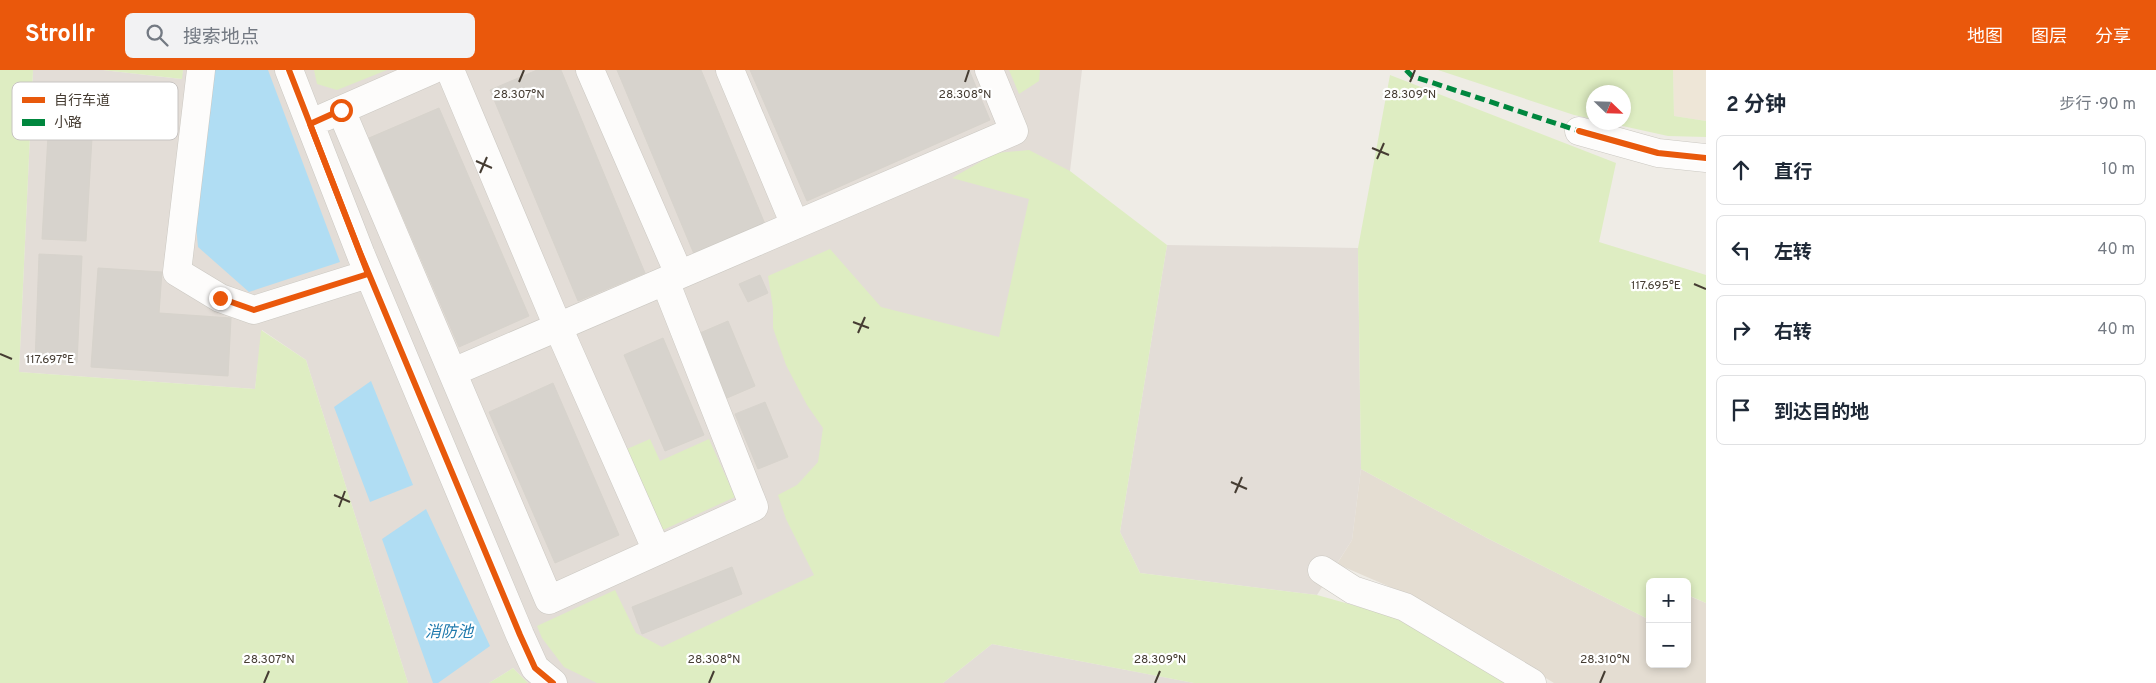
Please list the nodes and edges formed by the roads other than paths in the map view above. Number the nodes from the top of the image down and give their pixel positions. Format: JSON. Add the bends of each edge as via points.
{"nodes":[{"id":1,"x":201,"y":70,"type":"edge"},
{"id":2,"x":289,"y":70,"type":"edge"},
{"id":3,"x":432,"y":70,"type":"edge"},
{"id":4,"x":450,"y":70,"type":"edge"},
{"id":5,"x":590,"y":70,"type":"edge"},
{"id":6,"x":730,"y":70,"type":"edge"},
{"id":7,"x":989,"y":70,"type":"edge"},
{"id":8,"x":341,"y":110,"type":"junction"},
{"id":9,"x":310,"y":124,"type":"junction"},
{"id":10,"x":1578,"y":131,"type":"dead end"},
{"id":11,"x":1706,"y":158,"type":"edge"},
{"id":12,"x":795,"y":225,"type":"junction"},
{"id":13,"x":368,"y":274,"type":"junction"},
{"id":14,"x":672,"y":278,"type":"junction"},
{"id":15,"x":558,"y":327,"type":"junction"},
{"id":16,"x":453,"y":372,"type":"junction"},
{"id":17,"x":657,"y":551,"type":"junction"},
{"id":18,"x":1322,"y":570,"type":"dead end"},
{"id":19,"x":552,"y":683,"type":"edge"},
{"id":20,"x":1532,"y":683,"type":"edge"}],
"edges":[{"from":1,"to":13,"type":"street","via":[[177,272],[220,298],[254,310]]},
{"from":2,"to":9,"type":"street"},
{"from":3,"to":8,"type":"street"},
{"from":4,"to":15,"type":"street"},
{"from":5,"to":14,"type":"street"},
{"from":6,"to":12,"type":"street"},
{"from":7,"to":12,"type":"street","via":[[1014,131]]},
{"from":8,"to":9,"type":"street"},
{"from":8,"to":16,"type":"street"},
{"from":9,"to":13,"type":"street"},
{"from":10,"to":11,"type":"street","via":[[1658,153]]},
{"from":12,"to":14,"type":"street"},
{"from":13,"to":19,"type":"street","via":[[535,668]]},
{"from":14,"to":15,"type":"street"},
{"from":14,"to":17,"type":"street","via":[[754,506]]},
{"from":15,"to":16,"type":"street"},
{"from":15,"to":17,"type":"street"},
{"from":16,"to":17,"type":"street","via":[[549,600]]},
{"from":18,"to":20,"type":"street","via":[[1354,590],[1405,606]]}]}
